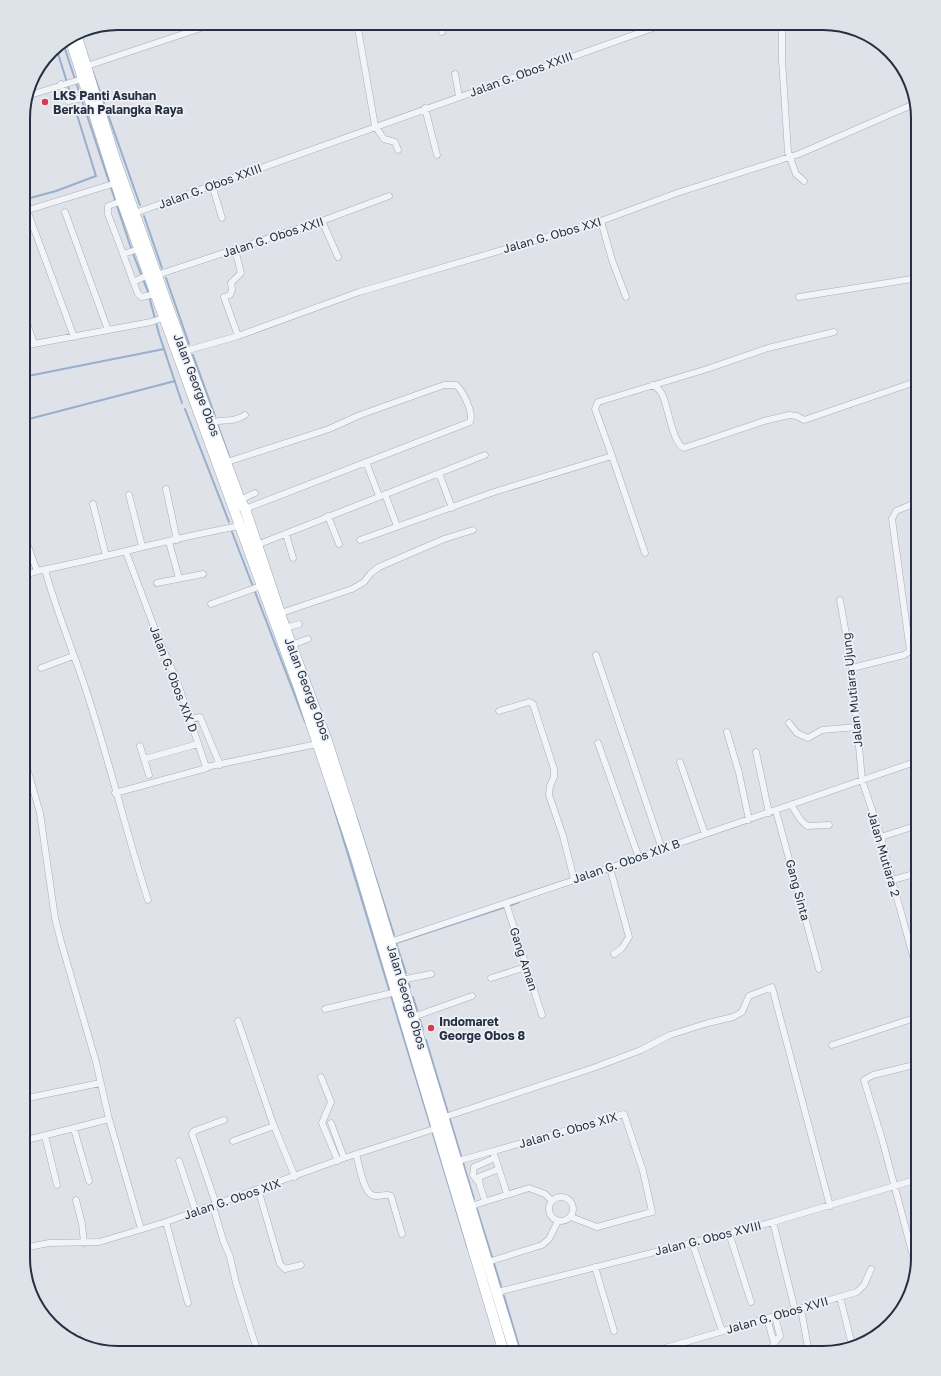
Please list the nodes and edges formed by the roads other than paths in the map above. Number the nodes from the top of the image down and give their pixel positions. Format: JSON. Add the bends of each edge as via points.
{"nodes":[{"id":1,"x":195,"y":30,"type":"edge"},
{"id":2,"x":360,"y":30,"type":"edge"},
{"id":3,"x":647,"y":30,"type":"edge"},
{"id":4,"x":782,"y":30,"type":"edge"},
{"id":5,"x":78,"y":40,"type":"edge"},
{"id":6,"x":71,"y":44,"type":"edge"},
{"id":7,"x":86,"y":66,"type":"junction"},
{"id":8,"x":455,"y":74,"type":"dead end"},
{"id":9,"x":77,"y":80,"type":"junction"},
{"id":10,"x":61,"y":84,"type":"junction"},
{"id":11,"x":33,"y":94,"type":"edge"},
{"id":12,"x":459,"y":96,"type":"junction"},
{"id":13,"x":83,"y":98,"type":"junction"},
{"id":14,"x":910,"y":106,"type":"edge"},
{"id":15,"x":425,"y":108,"type":"junction"},
{"id":16,"x":375,"y":126,"type":"junction"},
{"id":17,"x":398,"y":150,"type":"dead end"},
{"id":18,"x":437,"y":155,"type":"dead end"},
{"id":19,"x":790,"y":157,"type":"junction"},
{"id":20,"x":804,"y":180,"type":"dead end"},
{"id":21,"x":117,"y":183,"type":"junction"},
{"id":22,"x":212,"y":185,"type":"junction"},
{"id":23,"x":389,"y":196,"type":"dead end"},
{"id":24,"x":118,"y":202,"type":"junction"},
{"id":25,"x":30,"y":210,"type":"edge"},
{"id":26,"x":65,"y":212,"type":"dead end"},
{"id":27,"x":135,"y":213,"type":"junction"},
{"id":28,"x":222,"y":218,"type":"dead end"},
{"id":29,"x":322,"y":221,"type":"junction"},
{"id":30,"x":601,"y":221,"type":"junction"},
{"id":31,"x":30,"y":224,"type":"edge"},
{"id":32,"x":134,"y":250,"type":"junction"},
{"id":33,"x":235,"y":250,"type":"junction"},
{"id":34,"x":123,"y":254,"type":"junction"},
{"id":35,"x":338,"y":257,"type":"dead end"},
{"id":36,"x":144,"y":278,"type":"junction"},
{"id":37,"x":911,"y":279,"type":"edge"},
{"id":38,"x":151,"y":296,"type":"junction"},
{"id":39,"x":626,"y":297,"type":"dead end"},
{"id":40,"x":799,"y":297,"type":"dead end"},
{"id":41,"x":164,"y":318,"type":"junction"},
{"id":42,"x":108,"y":330,"type":"junction"},
{"id":43,"x":30,"y":332,"type":"edge"},
{"id":44,"x":834,"y":332,"type":"dead end"},
{"id":45,"x":238,"y":336,"type":"junction"},
{"id":46,"x":74,"y":337,"type":"junction"},
{"id":47,"x":34,"y":344,"type":"junction"},
{"id":48,"x":30,"y":345,"type":"edge"},
{"id":49,"x":185,"y":351,"type":"junction"},
{"id":50,"x":911,"y":383,"type":"edge"},
{"id":51,"x":653,"y":384,"type":"junction"},
{"id":52,"x":245,"y":415,"type":"dead end"},
{"id":53,"x":212,"y":423,"type":"junction"},
{"id":54,"x":485,"y":455,"type":"dead end"},
{"id":55,"x":612,"y":456,"type":"junction"},
{"id":56,"x":227,"y":462,"type":"junction"},
{"id":57,"x":366,"y":462,"type":"junction"},
{"id":58,"x":439,"y":473,"type":"junction"},
{"id":59,"x":166,"y":489,"type":"dead end"},
{"id":60,"x":255,"y":493,"type":"dead end"},
{"id":61,"x":129,"y":495,"type":"dead end"},
{"id":62,"x":382,"y":495,"type":"junction"},
{"id":63,"x":92,"y":504,"type":"dead end"},
{"id":64,"x":242,"y":505,"type":"junction"},
{"id":65,"x":911,"y":505,"type":"edge"},
{"id":66,"x":452,"y":508,"type":"junction"},
{"id":67,"x":328,"y":516,"type":"junction"},
{"id":68,"x":240,"y":526,"type":"junction"},
{"id":69,"x":397,"y":526,"type":"junction"},
{"id":70,"x":473,"y":530,"type":"dead end"},
{"id":71,"x":286,"y":534,"type":"junction"},
{"id":72,"x":177,"y":540,"type":"junction"},
{"id":73,"x":360,"y":540,"type":"dead end"},
{"id":74,"x":169,"y":542,"type":"junction"},
{"id":75,"x":339,"y":544,"type":"dead end"},
{"id":76,"x":257,"y":545,"type":"junction"},
{"id":77,"x":142,"y":546,"type":"junction"},
{"id":78,"x":30,"y":552,"type":"edge"},
{"id":79,"x":126,"y":552,"type":"junction"},
{"id":80,"x":645,"y":553,"type":"dead end"},
{"id":81,"x":106,"y":556,"type":"junction"},
{"id":82,"x":293,"y":558,"type":"dead end"},
{"id":83,"x":45,"y":570,"type":"junction"},
{"id":84,"x":37,"y":571,"type":"junction"},
{"id":85,"x":30,"y":574,"type":"edge"},
{"id":86,"x":203,"y":574,"type":"dead end"},
{"id":87,"x":179,"y":578,"type":"junction"},
{"id":88,"x":157,"y":583,"type":"dead end"},
{"id":89,"x":261,"y":586,"type":"junction"},
{"id":90,"x":840,"y":600,"type":"dead end"},
{"id":91,"x":211,"y":604,"type":"dead end"},
{"id":92,"x":281,"y":613,"type":"junction"},
{"id":93,"x":299,"y":624,"type":"dead end"},
{"id":94,"x":285,"y":628,"type":"junction"},
{"id":95,"x":308,"y":639,"type":"dead end"},
{"id":96,"x":291,"y":645,"type":"junction"},
{"id":97,"x":596,"y":655,"type":"dead end"},
{"id":98,"x":73,"y":656,"type":"junction"},
{"id":99,"x":41,"y":668,"type":"dead end"},
{"id":100,"x":852,"y":668,"type":"junction"},
{"id":101,"x":499,"y":711,"type":"dead end"},
{"id":102,"x":190,"y":719,"type":"junction"},
{"id":103,"x":789,"y":723,"type":"dead end"},
{"id":104,"x":856,"y":727,"type":"junction"},
{"id":105,"x":727,"y":732,"type":"dead end"},
{"id":106,"x":598,"y":742,"type":"dead end"},
{"id":107,"x":198,"y":744,"type":"junction"},
{"id":108,"x":317,"y":744,"type":"junction"},
{"id":109,"x":140,"y":746,"type":"dead end"},
{"id":110,"x":756,"y":752,"type":"dead end"},
{"id":111,"x":144,"y":759,"type":"junction"},
{"id":112,"x":680,"y":762,"type":"dead end"},
{"id":113,"x":911,"y":763,"type":"edge"},
{"id":114,"x":220,"y":765,"type":"junction"},
{"id":115,"x":207,"y":768,"type":"junction"},
{"id":116,"x":149,"y":776,"type":"dead end"},
{"id":117,"x":30,"y":778,"type":"edge"},
{"id":118,"x":862,"y":780,"type":"junction"},
{"id":119,"x":115,"y":793,"type":"junction"},
{"id":120,"x":792,"y":806,"type":"junction"},
{"id":121,"x":776,"y":811,"type":"junction"},
{"id":122,"x":769,"y":814,"type":"junction"},
{"id":123,"x":749,"y":820,"type":"junction"},
{"id":124,"x":829,"y":825,"type":"dead end"},
{"id":125,"x":911,"y":827,"type":"edge"},
{"id":126,"x":705,"y":834,"type":"junction"},
{"id":127,"x":881,"y":837,"type":"junction"},
{"id":128,"x":662,"y":848,"type":"junction"},
{"id":129,"x":639,"y":858,"type":"junction"},
{"id":130,"x":610,"y":868,"type":"junction"},
{"id":131,"x":911,"y":875,"type":"edge"},
{"id":132,"x":574,"y":879,"type":"junction"},
{"id":133,"x":892,"y":880,"type":"junction"},
{"id":134,"x":148,"y":900,"type":"dead end"},
{"id":135,"x":506,"y":903,"type":"junction"},
{"id":136,"x":390,"y":942,"type":"junction"},
{"id":137,"x":911,"y":949,"type":"edge"},
{"id":138,"x":614,"y":954,"type":"dead end"},
{"id":139,"x":526,"y":966,"type":"junction"},
{"id":140,"x":819,"y":968,"type":"dead end"},
{"id":141,"x":431,"y":974,"type":"dead end"},
{"id":142,"x":491,"y":978,"type":"dead end"},
{"id":143,"x":401,"y":980,"type":"junction"},
{"id":144,"x":396,"y":992,"type":"junction"},
{"id":145,"x":472,"y":996,"type":"dead end"},
{"id":146,"x":325,"y":1009,"type":"dead end"},
{"id":147,"x":542,"y":1015,"type":"dead end"},
{"id":148,"x":413,"y":1017,"type":"junction"},
{"id":149,"x":911,"y":1019,"type":"edge"},
{"id":150,"x":238,"y":1021,"type":"dead end"},
{"id":151,"x":832,"y":1045,"type":"dead end"},
{"id":152,"x":911,"y":1066,"type":"edge"},
{"id":153,"x":321,"y":1076,"type":"dead end"},
{"id":154,"x":100,"y":1083,"type":"junction"},
{"id":155,"x":30,"y":1098,"type":"edge"},
{"id":156,"x":447,"y":1116,"type":"junction"},
{"id":157,"x":109,"y":1118,"type":"junction"},
{"id":158,"x":224,"y":1120,"type":"dead end"},
{"id":159,"x":331,"y":1123,"type":"dead end"},
{"id":160,"x":274,"y":1126,"type":"junction"},
{"id":161,"x":437,"y":1128,"type":"junction"},
{"id":162,"x":74,"y":1129,"type":"junction"},
{"id":163,"x":45,"y":1136,"type":"junction"},
{"id":164,"x":30,"y":1139,"type":"edge"},
{"id":165,"x":233,"y":1140,"type":"dead end"},
{"id":166,"x":356,"y":1154,"type":"junction"},
{"id":167,"x":494,"y":1155,"type":"junction"},
{"id":168,"x":341,"y":1160,"type":"junction"},
{"id":169,"x":461,"y":1161,"type":"junction"},
{"id":170,"x":179,"y":1162,"type":"dead end"},
{"id":171,"x":499,"y":1170,"type":"junction"},
{"id":172,"x":295,"y":1177,"type":"junction"},
{"id":173,"x":911,"y":1181,"type":"edge"},
{"id":174,"x":88,"y":1182,"type":"dead end"},
{"id":175,"x":479,"y":1183,"type":"junction"},
{"id":176,"x":57,"y":1185,"type":"dead end"},
{"id":177,"x":894,"y":1186,"type":"junction"},
{"id":178,"x":258,"y":1190,"type":"junction"},
{"id":179,"x":507,"y":1194,"type":"junction"},
{"id":180,"x":76,"y":1200,"type":"dead end"},
{"id":181,"x":485,"y":1201,"type":"junction"},
{"id":182,"x":552,"y":1201,"type":"junction"},
{"id":183,"x":214,"y":1205,"type":"junction"},
{"id":184,"x":471,"y":1206,"type":"junction"},
{"id":185,"x":830,"y":1206,"type":"junction"},
{"id":186,"x":196,"y":1212,"type":"junction"},
{"id":187,"x":571,"y":1217,"type":"junction"},
{"id":188,"x":558,"y":1221,"type":"junction"},
{"id":189,"x":166,"y":1222,"type":"junction"},
{"id":190,"x":773,"y":1222,"type":"junction"},
{"id":191,"x":141,"y":1229,"type":"junction"},
{"id":192,"x":729,"y":1233,"type":"junction"},
{"id":193,"x":402,"y":1234,"type":"dead end"},
{"id":194,"x":692,"y":1242,"type":"junction"},
{"id":195,"x":84,"y":1243,"type":"junction"},
{"id":196,"x":30,"y":1247,"type":"edge"},
{"id":197,"x":911,"y":1249,"type":"edge"},
{"id":198,"x":491,"y":1261,"type":"junction"},
{"id":199,"x":301,"y":1265,"type":"dead end"},
{"id":200,"x":595,"y":1267,"type":"junction"},
{"id":201,"x":870,"y":1269,"type":"dead end"},
{"id":202,"x":498,"y":1292,"type":"junction"},
{"id":203,"x":840,"y":1297,"type":"junction"},
{"id":204,"x":751,"y":1302,"type":"dead end"},
{"id":205,"x":188,"y":1303,"type":"dead end"},
{"id":206,"x":798,"y":1310,"type":"junction"},
{"id":207,"x":775,"y":1316,"type":"junction"},
{"id":208,"x":767,"y":1318,"type":"junction"},
{"id":209,"x":614,"y":1330,"type":"dead end"},
{"id":210,"x":722,"y":1331,"type":"junction"},
{"id":211,"x":851,"y":1341,"type":"edge"},
{"id":212,"x":774,"y":1343,"type":"junction"},
{"id":213,"x":256,"y":1346,"type":"edge"},
{"id":214,"x":502,"y":1346,"type":"edge"},
{"id":215,"x":513,"y":1346,"type":"edge"},
{"id":216,"x":672,"y":1346,"type":"edge"},
{"id":217,"x":772,"y":1346,"type":"edge"},
{"id":218,"x":807,"y":1346,"type":"edge"}],
"edges":[{"from":1,"to":7,"type":"street"},
{"from":2,"to":16,"type":"street"},
{"from":3,"to":12,"type":"street","name":"Jalan G. Obos XXIII"},
{"from":4,"to":19,"type":"street"},
{"from":5,"to":7,"type":"main road","name":"Jalan George Obos"},
{"from":6,"to":9,"type":"main road","name":"Jalan George Obos"},
{"from":7,"to":21,"type":"main road","name":"Jalan George Obos"},
{"from":8,"to":12,"type":"street"},
{"from":9,"to":10,"type":"street"},
{"from":9,"to":13,"type":"main road","name":"Jalan George Obos"},
{"from":10,"to":11,"type":"street"},
{"from":10,"to":13,"type":"street","via":[[68,101]]},
{"from":12,"to":15,"type":"street","name":"Jalan G. Obos XXIII"},
{"from":13,"to":21,"type":"main road","name":"Jalan George Obos"},
{"from":14,"to":19,"type":"street","name":"Jalan G. Obos XXI"},
{"from":15,"to":16,"type":"street","name":"Jalan G. Obos XXIII"},
{"from":15,"to":18,"type":"street"},
{"from":16,"to":17,"type":"street","via":[[384,140],[395,142]]},
{"from":16,"to":22,"type":"street","name":"Jalan G. Obos XXIII"},
{"from":19,"to":20,"type":"street","via":[[796,174]]},
{"from":19,"to":30,"type":"street","name":"Jalan G. Obos XXI","via":[[677,193]]},
{"from":21,"to":24,"type":"main road","name":"Jalan George Obos"},
{"from":21,"to":25,"type":"street"},
{"from":21,"to":27,"type":"main road","name":"Jalan George Obos"},
{"from":22,"to":27,"type":"street","name":"Jalan G. Obos XXIII"},
{"from":22,"to":28,"type":"street"},
{"from":23,"to":29,"type":"street","name":"Jalan G. Obos XXII"},
{"from":24,"to":32,"type":"main road","name":"Jalan George Obos"},
{"from":24,"to":34,"type":"street","via":[[108,206],[108,214]]},
{"from":26,"to":42,"type":"street"},
{"from":27,"to":36,"type":"main road","name":"Jalan George Obos"},
{"from":29,"to":33,"type":"street","name":"Jalan G. Obos XXII"},
{"from":29,"to":35,"type":"street"},
{"from":30,"to":39,"type":"street"},
{"from":30,"to":45,"type":"street","name":"Jalan G. Obos XXI","via":[[359,292]]},
{"from":31,"to":46,"type":"street"},
{"from":32,"to":34,"type":"street"},
{"from":32,"to":36,"type":"main road","name":"Jalan George Obos"},
{"from":33,"to":36,"type":"street","name":"Jalan G. Obos XXII"},
{"from":33,"to":45,"type":"street","via":[[241,273],[230,283],[231,292],[224,297]]},
{"from":34,"to":36,"type":"street"},
{"from":36,"to":38,"type":"main road","name":"Jalan George Obos"},
{"from":36,"to":38,"type":"street","via":[[139,296]]},
{"from":36,"to":41,"type":"main road","name":"Jalan George Obos"},
{"from":37,"to":40,"type":"street"},
{"from":38,"to":41,"type":"main road","name":"Jalan George Obos"},
{"from":41,"to":42,"type":"street"},
{"from":41,"to":49,"type":"main road","name":"Jalan George Obos"},
{"from":41,"to":68,"type":"main road","name":"Jalan George Obos"},
{"from":42,"to":46,"type":"street"},
{"from":43,"to":47,"type":"street"},
{"from":44,"to":51,"type":"street","via":[[768,348]]},
{"from":45,"to":49,"type":"street","name":"Jalan G. Obos XXI"},
{"from":46,"to":47,"type":"street"},
{"from":47,"to":48,"type":"street"},
{"from":49,"to":53,"type":"main road","name":"Jalan George Obos"},
{"from":50,"to":51,"type":"street","via":[[804,420],[789,415],[684,448],[680,446],[662,394]]},
{"from":51,"to":55,"type":"street","via":[[596,405],[596,413]]},
{"from":52,"to":53,"type":"street","via":[[234,421]]},
{"from":53,"to":56,"type":"main road","name":"Jalan George Obos"},
{"from":54,"to":58,"type":"street"},
{"from":55,"to":66,"type":"street","via":[[494,492]]},
{"from":55,"to":80,"type":"street"},
{"from":56,"to":57,"type":"street","via":[[329,429],[444,385],[456,385],[460,388],[471,415],[470,422]]},
{"from":56,"to":64,"type":"main road","name":"Jalan George Obos"},
{"from":57,"to":62,"type":"street"},
{"from":57,"to":64,"type":"street"},
{"from":58,"to":62,"type":"street"},
{"from":58,"to":66,"type":"street"},
{"from":59,"to":72,"type":"street"},
{"from":60,"to":64,"type":"street"},
{"from":61,"to":77,"type":"street"},
{"from":62,"to":67,"type":"street"},
{"from":62,"to":69,"type":"street"},
{"from":63,"to":81,"type":"street"},
{"from":64,"to":76,"type":"main road","name":"Jalan George Obos"},
{"from":65,"to":100,"type":"street","via":[[896,511],[892,519],[898,578],[910,650],[904,654]]},
{"from":66,"to":69,"type":"street"},
{"from":67,"to":71,"type":"street"},
{"from":67,"to":75,"type":"street"},
{"from":68,"to":72,"type":"street"},
{"from":68,"to":89,"type":"main road","name":"Jalan George Obos"},
{"from":69,"to":73,"type":"street"},
{"from":70,"to":92,"type":"street","via":[[385,564],[352,589]]},
{"from":71,"to":76,"type":"street"},
{"from":71,"to":82,"type":"street"},
{"from":72,"to":74,"type":"street"},
{"from":74,"to":77,"type":"street"},
{"from":74,"to":87,"type":"street"},
{"from":76,"to":92,"type":"main road","name":"Jalan George Obos"},
{"from":77,"to":79,"type":"street"},
{"from":78,"to":84,"type":"street"},
{"from":79,"to":81,"type":"street"},
{"from":79,"to":102,"type":"street","name":"Jalan G. Obos XIX D"},
{"from":81,"to":83,"type":"street"},
{"from":83,"to":84,"type":"street"},
{"from":83,"to":98,"type":"street"},
{"from":84,"to":85,"type":"street"},
{"from":86,"to":87,"type":"street"},
{"from":87,"to":88,"type":"street"},
{"from":89,"to":91,"type":"street"},
{"from":89,"to":108,"type":"main road","name":"Jalan George Obos"},
{"from":90,"to":100,"type":"street","name":"Jalan Mutiara Ujung"},
{"from":92,"to":94,"type":"main road","name":"Jalan George Obos"},
{"from":93,"to":94,"type":"street"},
{"from":94,"to":96,"type":"main road","name":"Jalan George Obos"},
{"from":95,"to":96,"type":"street"},
{"from":96,"to":136,"type":"main road","name":"Jalan George Obos","via":[[327,741]]},
{"from":97,"to":128,"type":"street"},
{"from":98,"to":99,"type":"street"},
{"from":98,"to":119,"type":"street","via":[[84,685]]},
{"from":100,"to":104,"type":"street","name":"Jalan Mutiara Ujung"},
{"from":101,"to":132,"type":"street","via":[[530,702],[533,704],[554,769],[549,795]]},
{"from":102,"to":107,"type":"street","name":"Jalan G. Obos XIX D"},
{"from":102,"to":114,"type":"street","via":[[200,717]]},
{"from":103,"to":104,"type":"street","via":[[797,734],[808,738],[822,730]]},
{"from":104,"to":118,"type":"street","name":"Jalan Mutiara Ujung"},
{"from":105,"to":123,"type":"street"},
{"from":106,"to":129,"type":"street"},
{"from":107,"to":111,"type":"street"},
{"from":107,"to":115,"type":"street","name":"Jalan G. Obos XIX D"},
{"from":108,"to":114,"type":"street"},
{"from":108,"to":144,"type":"main road","name":"Jalan George Obos","via":[[356,858]]},
{"from":109,"to":111,"type":"street"},
{"from":110,"to":122,"type":"street"},
{"from":111,"to":116,"type":"street"},
{"from":112,"to":126,"type":"street"},
{"from":113,"to":118,"type":"street","name":"Jalan G. Obos XIX B"},
{"from":114,"to":115,"type":"street"},
{"from":115,"to":119,"type":"street"},
{"from":117,"to":154,"type":"street","via":[[40,813],[55,918]]},
{"from":118,"to":120,"type":"street","name":"Jalan G. Obos XIX B"},
{"from":118,"to":127,"type":"street","name":"Jalan Mutiara 2"},
{"from":119,"to":134,"type":"street"},
{"from":120,"to":121,"type":"street","name":"Jalan G. Obos XIX B"},
{"from":120,"to":124,"type":"street","via":[[807,826]]},
{"from":121,"to":122,"type":"street","name":"Jalan G. Obos XIX B"},
{"from":121,"to":140,"type":"street","name":"Gang Sinta"},
{"from":122,"to":123,"type":"street","name":"Jalan G. Obos XIX B"},
{"from":123,"to":126,"type":"street","name":"Jalan G. Obos XIX B"},
{"from":125,"to":127,"type":"street"},
{"from":126,"to":128,"type":"street","name":"Jalan G. Obos XIX B"},
{"from":127,"to":133,"type":"street","name":"Jalan Mutiara 2"},
{"from":128,"to":129,"type":"street","name":"Jalan G. Obos XIX B"},
{"from":129,"to":130,"type":"street","name":"Jalan G. Obos XIX B"},
{"from":130,"to":132,"type":"street","name":"Jalan G. Obos XIX B"},
{"from":130,"to":138,"type":"street","via":[[628,937],[622,948]]},
{"from":131,"to":133,"type":"street"},
{"from":132,"to":135,"type":"street","name":"Jalan G. Obos XIX B"},
{"from":133,"to":137,"type":"street","name":"Jalan Mutiara 2"},
{"from":135,"to":136,"type":"street","name":"Jalan G. Obos XIX B"},
{"from":135,"to":139,"type":"street","name":"Gang Aman"},
{"from":136,"to":143,"type":"main road","name":"Jalan George Obos"},
{"from":139,"to":142,"type":"street"},
{"from":139,"to":147,"type":"street","name":"Gang Aman"},
{"from":141,"to":143,"type":"street"},
{"from":143,"to":148,"type":"main road","name":"Jalan George Obos"},
{"from":144,"to":146,"type":"street"},
{"from":144,"to":161,"type":"main road","name":"Jalan George Obos"},
{"from":145,"to":148,"type":"street"},
{"from":148,"to":156,"type":"main road","name":"Jalan George Obos"},
{"from":149,"to":151,"type":"street"},
{"from":150,"to":160,"type":"street"},
{"from":152,"to":177,"type":"street","via":[[873,1075],[864,1080]]},
{"from":153,"to":168,"type":"street","via":[[331,1102],[322,1123]]},
{"from":154,"to":155,"type":"street"},
{"from":154,"to":157,"type":"street"},
{"from":156,"to":169,"type":"main road","name":"Jalan George Obos"},
{"from":156,"to":185,"type":"street","via":[[642,1050],[670,1035],[708,1022],[733,1017],[742,1012],[749,996],[772,987]]},
{"from":157,"to":162,"type":"street"},
{"from":157,"to":191,"type":"street"},
{"from":158,"to":183,"type":"street","via":[[192,1134]]},
{"from":159,"to":168,"type":"street"},
{"from":160,"to":165,"type":"street"},
{"from":160,"to":172,"type":"street"},
{"from":161,"to":166,"type":"street","name":"Jalan G. Obos XIX"},
{"from":161,"to":214,"type":"main road","name":"Jalan George Obos"},
{"from":162,"to":163,"type":"street"},
{"from":162,"to":174,"type":"street"},
{"from":163,"to":164,"type":"street"},
{"from":163,"to":176,"type":"street"},
{"from":166,"to":168,"type":"street","name":"Jalan G. Obos XIX"},
{"from":166,"to":193,"type":"street","via":[[365,1187],[374,1196],[391,1196]]},
{"from":167,"to":169,"type":"street","name":"Jalan G. Obos XIX"},
{"from":167,"to":171,"type":"street"},
{"from":167,"to":175,"type":"street","via":[[474,1167],[473,1175]]},
{"from":167,"to":187,"type":"street","name":"Jalan G. Obos XIX","via":[[624,1114],[653,1210],[651,1213],[597,1227]]},
{"from":168,"to":172,"type":"street","name":"Jalan G. Obos XIX"},
{"from":169,"to":184,"type":"main road","name":"Jalan George Obos"},
{"from":170,"to":186,"type":"street"},
{"from":171,"to":175,"type":"street","via":[[480,1176]]},
{"from":171,"to":179,"type":"street"},
{"from":172,"to":178,"type":"street","name":"Jalan G. Obos XIX"},
{"from":173,"to":177,"type":"street","name":"Jalan G. Obos XVIII"},
{"from":175,"to":181,"type":"street"},
{"from":177,"to":185,"type":"street","name":"Jalan G. Obos XVIII"},
{"from":177,"to":197,"type":"street"},
{"from":178,"to":183,"type":"street","name":"Jalan G. Obos XIX"},
{"from":178,"to":199,"type":"street","via":[[280,1264],[285,1269]]},
{"from":179,"to":181,"type":"street"},
{"from":179,"to":182,"type":"street","via":[[529,1188],[545,1194]]},
{"from":180,"to":195,"type":"street"},
{"from":181,"to":184,"type":"street"},
{"from":182,"to":187,"type":"street","via":[[560,1197],[569,1199],[574,1208]]},
{"from":182,"to":188,"type":"street","via":[[551,1215]]},
{"from":183,"to":186,"type":"street","name":"Jalan G. Obos XIX"},
{"from":183,"to":213,"type":"street","via":[[222,1240],[230,1257]]},
{"from":184,"to":198,"type":"main road","name":"Jalan George Obos"},
{"from":185,"to":190,"type":"street","name":"Jalan G. Obos XVIII"},
{"from":186,"to":189,"type":"street","name":"Jalan G. Obos XIX"},
{"from":187,"to":188,"type":"street","via":[[565,1221]]},
{"from":188,"to":198,"type":"street","via":[[549,1239],[542,1245]]},
{"from":189,"to":191,"type":"street","name":"Jalan G. Obos XIX"},
{"from":189,"to":205,"type":"street"},
{"from":190,"to":192,"type":"street","name":"Jalan G. Obos XVIII"},
{"from":190,"to":206,"type":"street"},
{"from":191,"to":195,"type":"street","name":"Jalan G. Obos XIX","via":[[100,1242]]},
{"from":192,"to":194,"type":"street","name":"Jalan G. Obos XVIII"},
{"from":192,"to":204,"type":"street"},
{"from":194,"to":200,"type":"street","name":"Jalan G. Obos XVIII"},
{"from":194,"to":210,"type":"street"},
{"from":195,"to":196,"type":"street","name":"Jalan G. Obos XIX","via":[[49,1243]]},
{"from":198,"to":202,"type":"main road","name":"Jalan George Obos"},
{"from":200,"to":202,"type":"street","name":"Jalan G. Obos XVIII"},
{"from":200,"to":209,"type":"street"},
{"from":201,"to":203,"type":"street","name":"Jalan G. Obos XVII","via":[[861,1289]]},
{"from":202,"to":215,"type":"main road","name":"Jalan George Obos"},
{"from":203,"to":206,"type":"street","name":"Jalan G. Obos XVII"},
{"from":203,"to":211,"type":"street"},
{"from":206,"to":207,"type":"street","name":"Jalan G. Obos XVII"},
{"from":206,"to":218,"type":"street"},
{"from":207,"to":208,"type":"street","name":"Jalan G. Obos XVII"},
{"from":207,"to":212,"type":"street","via":[[780,1333]]},
{"from":208,"to":210,"type":"street","name":"Jalan G. Obos XVII"},
{"from":208,"to":212,"type":"street"},
{"from":210,"to":216,"type":"street","name":"Jalan G. Obos XVII"},
{"from":212,"to":217,"type":"street"}]}
